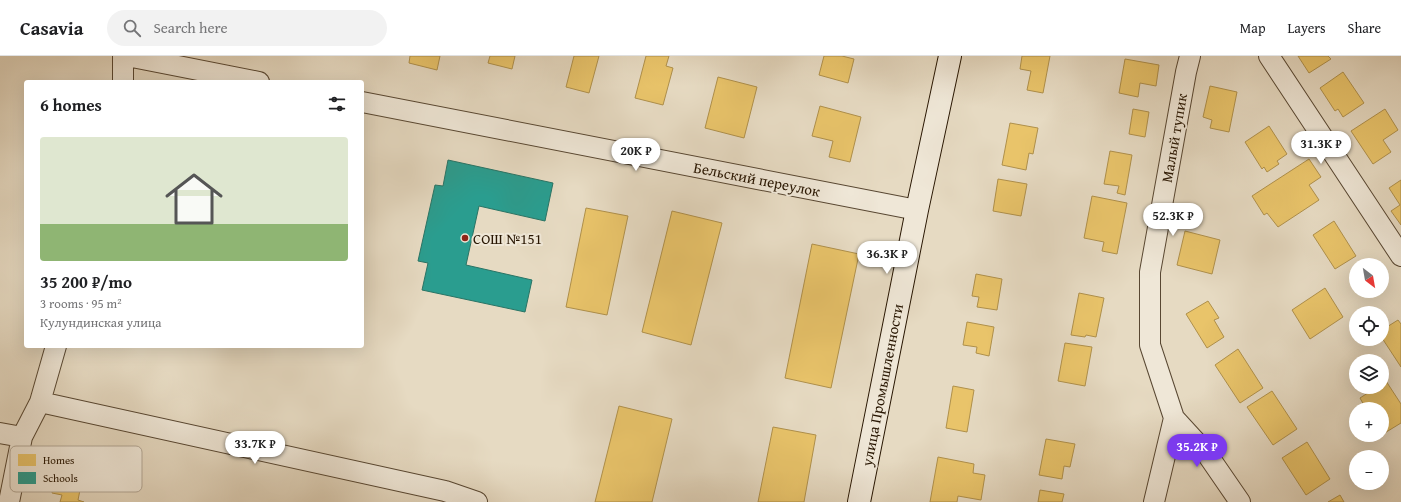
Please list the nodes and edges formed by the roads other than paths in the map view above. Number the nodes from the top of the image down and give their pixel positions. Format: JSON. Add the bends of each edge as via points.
{"nodes":[{"id":1,"x":123,"y":56,"type":"edge"},
{"id":2,"x":127,"y":56,"type":"edge"},
{"id":3,"x":950,"y":56,"type":"edge"},
{"id":4,"x":1190,"y":56,"type":"edge"},
{"id":5,"x":1269,"y":56,"type":"edge"},
{"id":6,"x":123,"y":80,"type":"edge"},
{"id":7,"x":249,"y":80,"type":"edge"},
{"id":8,"x":364,"y":102,"type":"edge"},
{"id":9,"x":917,"y":210,"type":"junction"},
{"id":10,"x":1401,"y":256,"type":"edge"},
{"id":11,"x":55,"y":348,"type":"edge"},
{"id":12,"x":40,"y":402,"type":"junction"},
{"id":13,"x":1174,"y":418,"type":"junction"},
{"id":14,"x":0,"y":433,"type":"edge"},
{"id":15,"x":22,"y":437,"type":"junction"},
{"id":16,"x":20,"y":446,"type":"edge"},
{"id":17,"x":11,"y":492,"type":"edge"},
{"id":18,"x":9,"y":502,"type":"edge"},
{"id":19,"x":478,"y":502,"type":"edge"},
{"id":20,"x":859,"y":502,"type":"edge"},
{"id":21,"x":1154,"y":502,"type":"edge"},
{"id":22,"x":1240,"y":502,"type":"edge"}],
"edges":[{"from":1,"to":6,"type":"street"},
{"from":2,"to":7,"type":"street"},
{"from":3,"to":9,"type":"main road","name":"улица Промышленности"},
{"from":4,"to":13,"type":"street","name":"Малый тупик","via":[[1150,272],[1150,345]]},
{"from":5,"to":10,"type":"street"},
{"from":8,"to":9,"type":"street","name":"Бельский переулок"},
{"from":9,"to":20,"type":"main road","name":"улица Промышленности"},
{"from":11,"to":12,"type":"street"},
{"from":12,"to":15,"type":"street"},
{"from":12,"to":19,"type":"street","via":[[445,490]]},
{"from":13,"to":21,"type":"street"},
{"from":13,"to":22,"type":"street","via":[[1207,454]]},
{"from":14,"to":15,"type":"street"},
{"from":15,"to":16,"type":"street"},
{"from":17,"to":18,"type":"street"}]}
